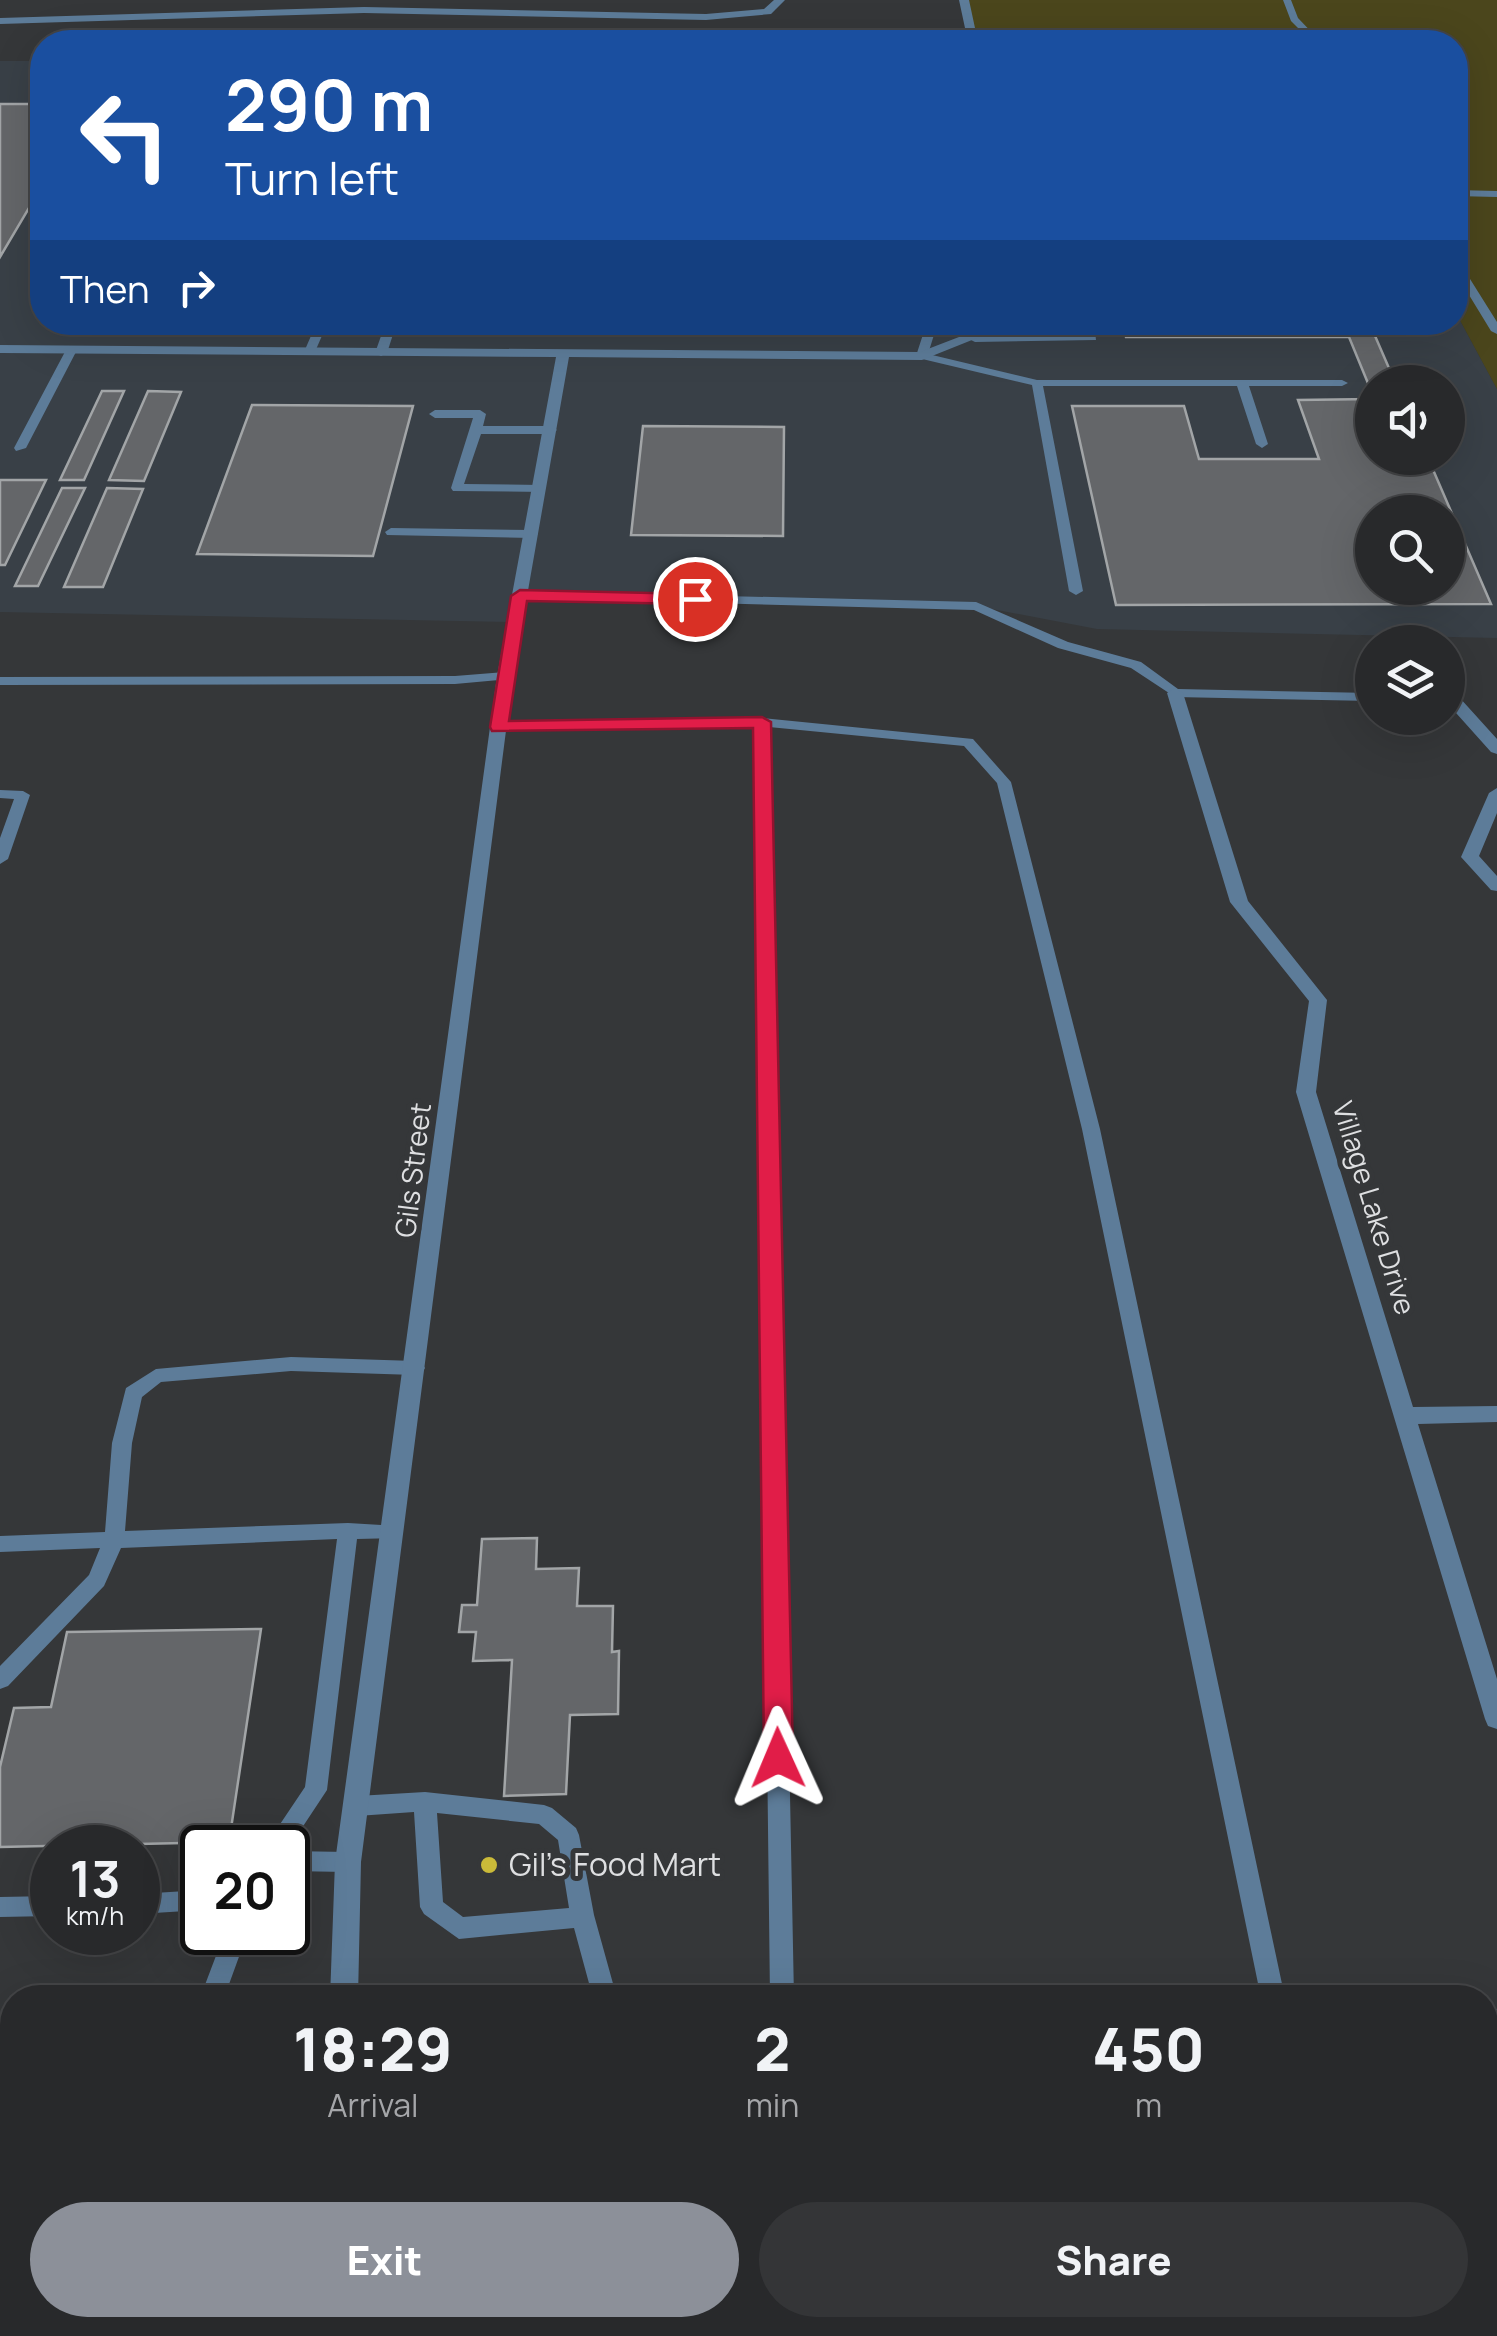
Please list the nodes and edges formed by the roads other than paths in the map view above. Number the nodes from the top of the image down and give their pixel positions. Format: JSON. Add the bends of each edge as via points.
{"nodes":[{"id":1,"x":213,"y":0,"type":"edge"},
{"id":2,"x":780,"y":0,"type":"edge"},
{"id":3,"x":964,"y":0,"type":"edge"},
{"id":4,"x":1286,"y":0,"type":"edge"},
{"id":5,"x":221,"y":14,"type":"junction"},
{"id":6,"x":0,"y":21,"type":"edge"},
{"id":7,"x":970,"y":30,"type":"edge"},
{"id":8,"x":1304,"y":30,"type":"edge"},
{"id":9,"x":1468,"y":193,"type":"edge"},
{"id":10,"x":1497,"y":194,"type":"edge"},
{"id":11,"x":1468,"y":285,"type":"edge"},
{"id":12,"x":1497,"y":332,"type":"edge"},
{"id":13,"x":317,"y":335,"type":"edge"},
{"id":14,"x":387,"y":335,"type":"edge"},
{"id":15,"x":929,"y":335,"type":"edge"},
{"id":16,"x":983,"y":335,"type":"edge"},
{"id":17,"x":1091,"y":335,"type":"edge"},
{"id":18,"x":974,"y":339,"type":"junction"},
{"id":19,"x":0,"y":349,"type":"edge"},
{"id":20,"x":71,"y":350,"type":"junction"},
{"id":21,"x":310,"y":352,"type":"junction"},
{"id":22,"x":381,"y":353,"type":"junction"},
{"id":23,"x":564,"y":354,"type":"junction"},
{"id":24,"x":922,"y":356,"type":"junction"},
{"id":25,"x":1037,"y":383,"type":"junction"},
{"id":26,"x":1242,"y":383,"type":"junction"},
{"id":27,"x":1342,"y":383,"type":"dead end"},
{"id":28,"x":435,"y":414,"type":"dead end"},
{"id":29,"x":476,"y":430,"type":"junction"},
{"id":30,"x":551,"y":430,"type":"junction"},
{"id":31,"x":1262,"y":444,"type":"dead end"},
{"id":32,"x":20,"y":448,"type":"dead end"},
{"id":33,"x":541,"y":489,"type":"junction"},
{"id":34,"x":392,"y":532,"type":"dead end"},
{"id":35,"x":532,"y":534,"type":"junction"},
{"id":36,"x":1076,"y":592,"type":"dead end"},
{"id":37,"x":520,"y":596,"type":"junction"},
{"id":38,"x":505,"y":676,"type":"junction"},
{"id":39,"x":0,"y":681,"type":"edge"},
{"id":40,"x":1175,"y":692,"type":"junction"},
{"id":41,"x":1355,"y":697,"type":"edge"},
{"id":42,"x":1465,"y":715,"type":"edge"},
{"id":43,"x":762,"y":722,"type":"junction"},
{"id":44,"x":499,"y":727,"type":"junction"},
{"id":45,"x":1497,"y":750,"type":"edge"},
{"id":46,"x":1497,"y":793,"type":"edge"},
{"id":47,"x":0,"y":794,"type":"edge"},
{"id":48,"x":0,"y":859,"type":"edge"},
{"id":49,"x":1497,"y":886,"type":"edge"},
{"id":50,"x":415,"y":1368,"type":"junction"},
{"id":51,"x":1497,"y":1414,"type":"edge"},
{"id":52,"x":1407,"y":1416,"type":"junction"},
{"id":53,"x":348,"y":1531,"type":"junction"},
{"id":54,"x":391,"y":1532,"type":"junction"},
{"id":55,"x":114,"y":1540,"type":"junction"},
{"id":56,"x":0,"y":1544,"type":"edge"},
{"id":57,"x":0,"y":1680,"type":"edge"},
{"id":58,"x":1497,"y":1719,"type":"edge"},
{"id":59,"x":425,"y":1802,"type":"junction"},
{"id":60,"x":357,"y":1806,"type":"junction"},
{"id":61,"x":292,"y":1825,"type":"edge"},
{"id":62,"x":310,"y":1861,"type":"edge"},
{"id":63,"x":348,"y":1862,"type":"junction"},
{"id":64,"x":30,"y":1906,"type":"edge"},
{"id":65,"x":0,"y":1907,"type":"edge"},
{"id":66,"x":583,"y":1920,"type":"junction"},
{"id":67,"x":229,"y":1955,"type":"edge"},
{"id":68,"x":217,"y":1985,"type":"edge"},
{"id":69,"x":344,"y":1985,"type":"edge"},
{"id":70,"x":601,"y":1985,"type":"edge"},
{"id":71,"x":782,"y":1985,"type":"edge"},
{"id":72,"x":1270,"y":1985,"type":"edge"}],
"edges":[{"from":1,"to":5,"type":"street"},
{"from":2,"to":5,"type":"street","via":[[767,12],[706,17],[448,10]]},
{"from":3,"to":7,"type":"street"},
{"from":4,"to":8,"type":"lane"},
{"from":5,"to":6,"type":"street"},
{"from":9,"to":10,"type":"lane"},
{"from":11,"to":12,"type":"lane"},
{"from":13,"to":21,"type":"lane"},
{"from":14,"to":22,"type":"lane"},
{"from":15,"to":24,"type":"lane"},
{"from":16,"to":18,"type":"street"},
{"from":17,"to":18,"type":"lane"},
{"from":18,"to":24,"type":"street"},
{"from":19,"to":20,"type":"street"},
{"from":20,"to":21,"type":"street"},
{"from":20,"to":32,"type":"lane"},
{"from":21,"to":22,"type":"street"},
{"from":22,"to":23,"type":"street"},
{"from":23,"to":24,"type":"street"},
{"from":23,"to":30,"type":"street","name":"Gils Street"},
{"from":24,"to":25,"type":"lane","via":[[959,370]]},
{"from":25,"to":26,"type":"lane"},
{"from":25,"to":36,"type":"lane"},
{"from":26,"to":27,"type":"lane"},
{"from":26,"to":31,"type":"lane"},
{"from":28,"to":29,"type":"lane","via":[[480,414]]},
{"from":29,"to":30,"type":"lane"},
{"from":29,"to":33,"type":"lane","via":[[457,488]]},
{"from":30,"to":33,"type":"street","name":"Gils Street"},
{"from":33,"to":35,"type":"street","name":"Gils Street"},
{"from":34,"to":35,"type":"lane"},
{"from":35,"to":37,"type":"street","name":"Gils Street"},
{"from":37,"to":38,"type":"street","name":"Gils Street"},
{"from":37,"to":40,"type":"lane","via":[[976,606],[1064,645],[1136,665]]},
{"from":38,"to":39,"type":"lane"},
{"from":38,"to":44,"type":"street","name":"Gils Street"},
{"from":40,"to":41,"type":"lane"},
{"from":40,"to":52,"type":"street","name":"Village Lake Drive","via":[[1239,902],[1318,1000],[1306,1092]]},
{"from":42,"to":45,"type":"street"},
{"from":43,"to":44,"type":"lane"},
{"from":43,"to":71,"type":"lane"},
{"from":43,"to":72,"type":"lane","via":[[968,742],[1004,782],[1091,1129]]},
{"from":44,"to":50,"type":"street","name":"Gils Street"},
{"from":46,"to":49,"type":"street","via":[[1470,857]]},
{"from":47,"to":48,"type":"lane","via":[[23,795]]},
{"from":50,"to":54,"type":"street","name":"Gils Street"},
{"from":50,"to":55,"type":"lane","via":[[291,1364],[156,1376],[133,1393]]},
{"from":51,"to":52,"type":"street"},
{"from":52,"to":58,"type":"street","name":"Village Lake Drive"},
{"from":53,"to":54,"type":"lane"},
{"from":53,"to":55,"type":"lane"},
{"from":53,"to":61,"type":"lane","via":[[316,1790]]},
{"from":54,"to":60,"type":"street","name":"Gils Street"},
{"from":55,"to":56,"type":"lane"},
{"from":55,"to":57,"type":"lane","via":[[96,1580]]},
{"from":59,"to":60,"type":"lane"},
{"from":59,"to":66,"type":"lane","via":[[544,1815],[568,1835]]},
{"from":59,"to":66,"type":"lane","via":[[432,1907],[460,1928]]},
{"from":60,"to":63,"type":"street","name":"Gils Street"},
{"from":62,"to":63,"type":"lane"},
{"from":63,"to":69,"type":"street","name":"Gils Street"},
{"from":64,"to":65,"type":"lane"},
{"from":66,"to":70,"type":"lane"},
{"from":67,"to":68,"type":"lane"}]}
